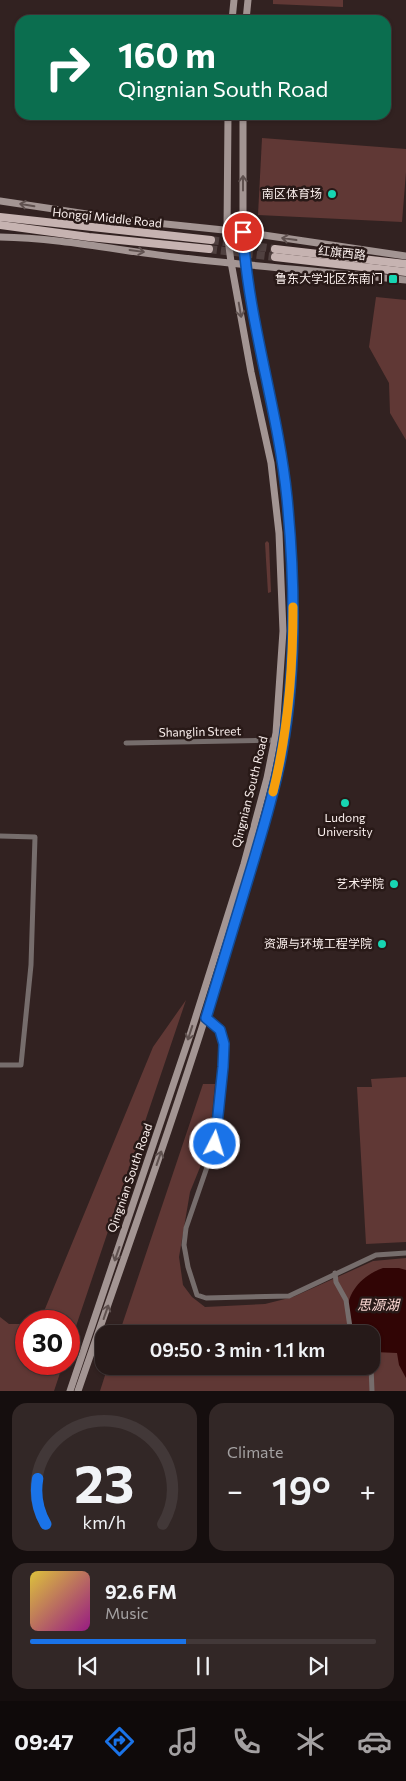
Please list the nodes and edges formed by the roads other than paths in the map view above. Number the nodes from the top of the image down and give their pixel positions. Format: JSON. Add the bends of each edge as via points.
{"nodes":[{"id":1,"x":234,"y":0,"type":"edge"},
{"id":2,"x":248,"y":0,"type":"edge"},
{"id":3,"x":232,"y":15,"type":"edge"},
{"id":4,"x":246,"y":15,"type":"edge"},
{"id":5,"x":228,"y":120,"type":"edge"},
{"id":6,"x":243,"y":120,"type":"edge"},
{"id":7,"x":0,"y":201,"type":"edge"},
{"id":8,"x":0,"y":216,"type":"edge"},
{"id":9,"x":0,"y":225,"type":"edge"},
{"id":10,"x":227,"y":231,"type":"junction"},
{"id":11,"x":243,"y":232,"type":"junction"},
{"id":12,"x":0,"y":237,"type":"edge"},
{"id":13,"x":70,"y":239,"type":"junction"},
{"id":14,"x":211,"y":240,"type":"tunnel mouth"},
{"id":15,"x":209,"y":250,"type":"tunnel mouth"},
{"id":16,"x":406,"y":256,"type":"edge"},
{"id":17,"x":231,"y":262,"type":"junction"},
{"id":18,"x":245,"y":264,"type":"junction"},
{"id":19,"x":406,"y":264,"type":"edge"},
{"id":20,"x":406,"y":272,"type":"edge"},
{"id":21,"x":406,"y":280,"type":"edge"},
{"id":22,"x":275,"y":740,"type":"junction"},
{"id":23,"x":126,"y":743,"type":"dead end"},
{"id":24,"x":0,"y":836,"type":"edge"},
{"id":25,"x":206,"y":1018,"type":"junction"},
{"id":26,"x":0,"y":1065,"type":"edge"},
{"id":27,"x":406,"y":1253,"type":"edge"},
{"id":28,"x":335,"y":1274,"type":"junction"},
{"id":29,"x":349,"y":1325,"type":"edge"},
{"id":30,"x":371,"y":1375,"type":"edge"},
{"id":31,"x":70,"y":1391,"type":"edge"},
{"id":32,"x":78,"y":1391,"type":"edge"},
{"id":33,"x":372,"y":1391,"type":"edge"}],
"edges":[{"from":1,"to":3,"type":"main road"},
{"from":2,"to":4,"type":"main road"},
{"from":5,"to":10,"type":"main road","name":"Qingnian South Road"},
{"from":11,"to":6,"type":"main road","name":"Qingnian South Road","one_way":true},
{"from":10,"to":7,"type":"main road","one_way":true},
{"from":8,"to":14,"type":"main road","name":"Hongqi Middle Road"},
{"from":9,"to":13,"type":"main road","name":"Hongqi Middle Road"},
{"from":10,"to":11,"type":"main road"},
{"from":10,"to":17,"type":"main road","name":"Qingnian South Road"},
{"from":16,"to":11,"type":"main road","one_way":true},
{"from":11,"to":18,"type":"main road","name":"Qingnian South Road"},
{"from":12,"to":13,"type":"main road"},
{"from":13,"to":15,"type":"main road","name":"Hongqi Middle Road"},
{"from":13,"to":17,"type":"main road","one_way":true,"via":[[174,257]]},
{"from":17,"to":18,"type":"main road"},
{"from":17,"to":22,"type":"main road","name":"Qingnian South Road","one_way":true,"via":[[271,463],[278,515],[283,631]]},
{"from":18,"to":21,"type":"main road"},
{"from":18,"to":25,"type":"main road","name":"Qingnian South Road","via":[[286,496],[293,632],[279,770]]},
{"from":19,"to":20,"type":"main road","name":"红旗西路","via":[[275,253]]},
{"from":22,"to":23,"type":"street","name":"Shanglin Street"},
{"from":22,"to":31,"type":"main road","name":"Qingnian South Road","one_way":true,"via":[[238,883]]},
{"from":24,"to":26,"type":"street","via":[[35,837],[31,965],[21,1066]]},
{"from":25,"to":28,"type":"street","via":[[220,1030],[224,1044],[215,1144],[186,1228],[184,1245],[197,1294],[206,1298],[288,1296]]},
{"from":32,"to":25,"type":"main road","name":"Qingnian South Road","one_way":true},
{"from":27,"to":28,"type":"street","via":[[376,1255]]},
{"from":28,"to":29,"type":"street","via":[[346,1300]]},
{"from":30,"to":33,"type":"street"}]}
